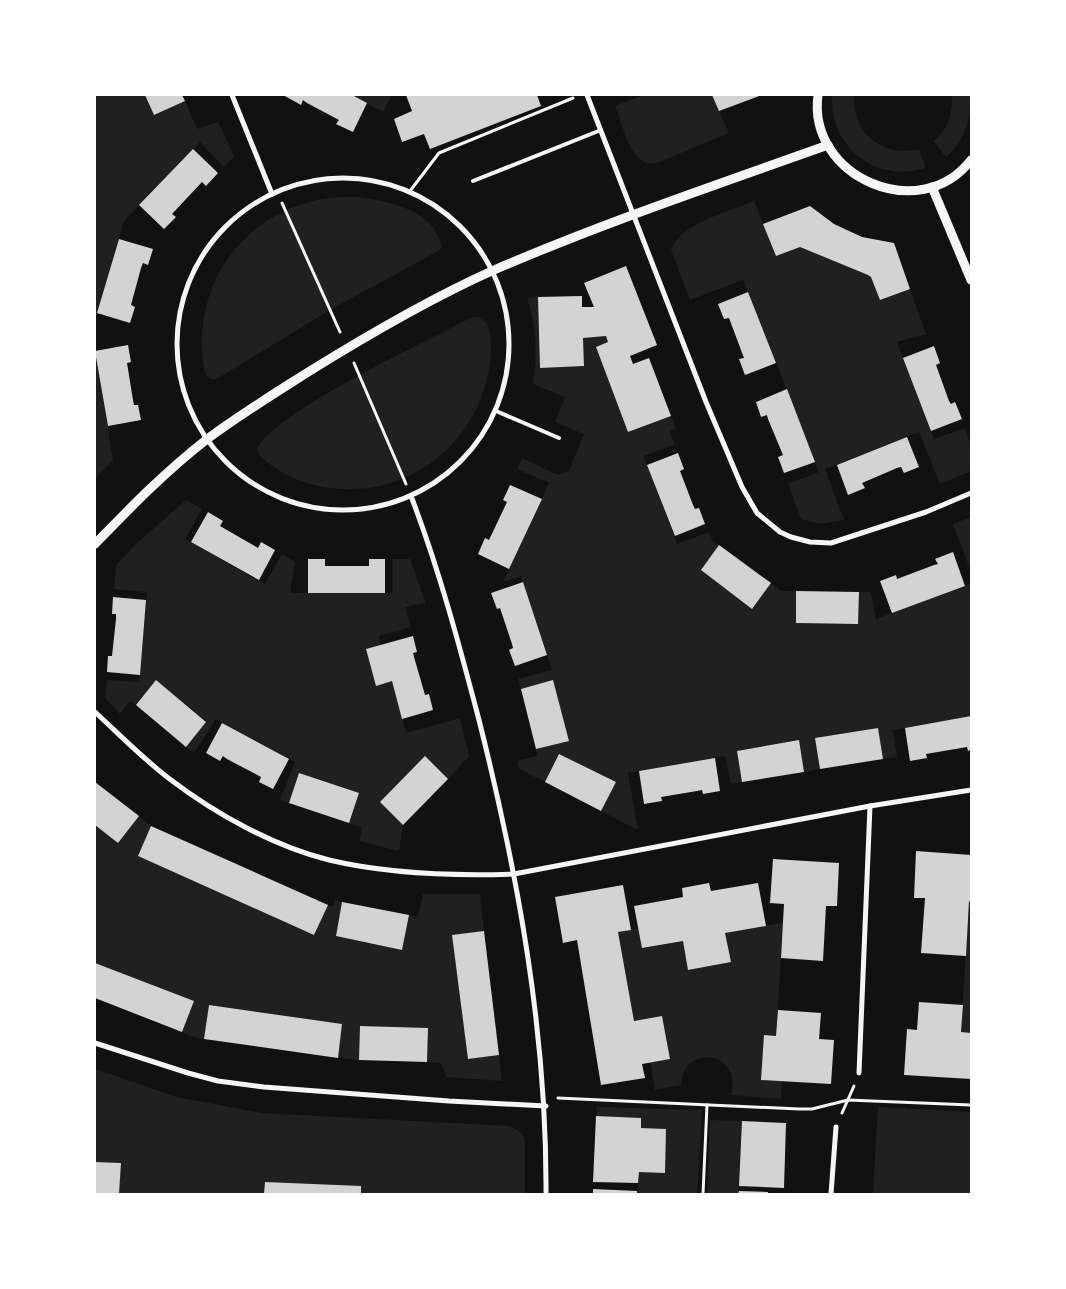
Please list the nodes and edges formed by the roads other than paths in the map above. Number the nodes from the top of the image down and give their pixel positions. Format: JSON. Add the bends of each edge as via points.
{"nodes":[{"id":1,"x":232,"y":95,"type":"edge"},
{"id":2,"x":587,"y":95,"type":"edge"},
{"id":3,"x":818,"y":95,"type":"edge"},
{"id":4,"x":601,"y":130,"type":"junction"},
{"id":5,"x":828,"y":145,"type":"junction"},
{"id":6,"x":971,"y":160,"type":"edge"},
{"id":7,"x":473,"y":180,"type":"dead end"},
{"id":8,"x":932,"y":187,"type":"junction"},
{"id":9,"x":272,"y":194,"type":"junction"},
{"id":10,"x":634,"y":214,"type":"junction"},
{"id":11,"x":493,"y":271,"type":"junction"},
{"id":12,"x":971,"y":280,"type":"edge"},
{"id":13,"x":496,"y":411,"type":"junction"},
{"id":14,"x":559,"y":438,"type":"dead end"},
{"id":15,"x":207,"y":439,"type":"junction"},
{"id":16,"x":971,"y":493,"type":"edge"},
{"id":17,"x":411,"y":496,"type":"junction"},
{"id":18,"x":95,"y":544,"type":"edge"},
{"id":19,"x":95,"y":712,"type":"edge"},
{"id":20,"x":971,"y":790,"type":"edge"},
{"id":21,"x":870,"y":806,"type":"junction"},
{"id":22,"x":514,"y":874,"type":"junction"},
{"id":23,"x":95,"y":1043,"type":"edge"},
{"id":24,"x":859,"y":1074,"type":"road end"},
{"id":25,"x":546,"y":1106,"type":"junction"},
{"id":26,"x":836,"y":1127,"type":"road end"},
{"id":27,"x":546,"y":1194,"type":"edge"},
{"id":28,"x":831,"y":1194,"type":"edge"}],
"edges":[{"from":1,"to":9,"type":"street"},
{"from":2,"to":4,"type":"street"},
{"from":3,"to":5,"type":"street","via":[[818,114]]},
{"from":4,"to":7,"type":"lane"},
{"from":4,"to":10,"type":"street"},
{"from":5,"to":8,"type":"street","via":[[837,160],[864,182],[897,191]]},
{"from":5,"to":10,"type":"street"},
{"from":6,"to":8,"type":"street","via":[[958,174]]},
{"from":8,"to":12,"type":"street"},
{"from":9,"to":11,"type":"street","via":[[295,184],[333,178],[372,180],[410,191],[458,224],[478,246]]},
{"from":9,"to":15,"type":"street","via":[[240,213],[219,233],[201,258],[186,291],[177,334],[179,371],[187,400]]},
{"from":10,"to":11,"type":"street"},
{"from":10,"to":16,"type":"street","via":[[742,487],[765,522],[791,537],[831,543],[926,512]]},
{"from":11,"to":13,"type":"street","via":[[507,313],[509,335],[506,379]]},
{"from":11,"to":15,"type":"street","via":[[347,348]]},
{"from":13,"to":14,"type":"lane"},
{"from":13,"to":17,"type":"street","via":[[465,457],[449,472]]},
{"from":15,"to":17,"type":"street","via":[[225,461],[252,483],[309,507],[371,508]]},
{"from":15,"to":18,"type":"street","via":[[163,476]]},
{"from":17,"to":22,"type":"street","via":[[446,598],[497,793]]},
{"from":19,"to":22,"type":"street","via":[[149,763],[192,795],[294,849],[330,860],[420,873]]},
{"from":20,"to":21,"type":"street"},
{"from":21,"to":22,"type":"street"},
{"from":21,"to":24,"type":"street"},
{"from":22,"to":25,"type":"street","via":[[524,927]]},
{"from":23,"to":25,"type":"street","via":[[227,1082]]},
{"from":25,"to":27,"type":"street"},
{"from":26,"to":28,"type":"street"}]}
